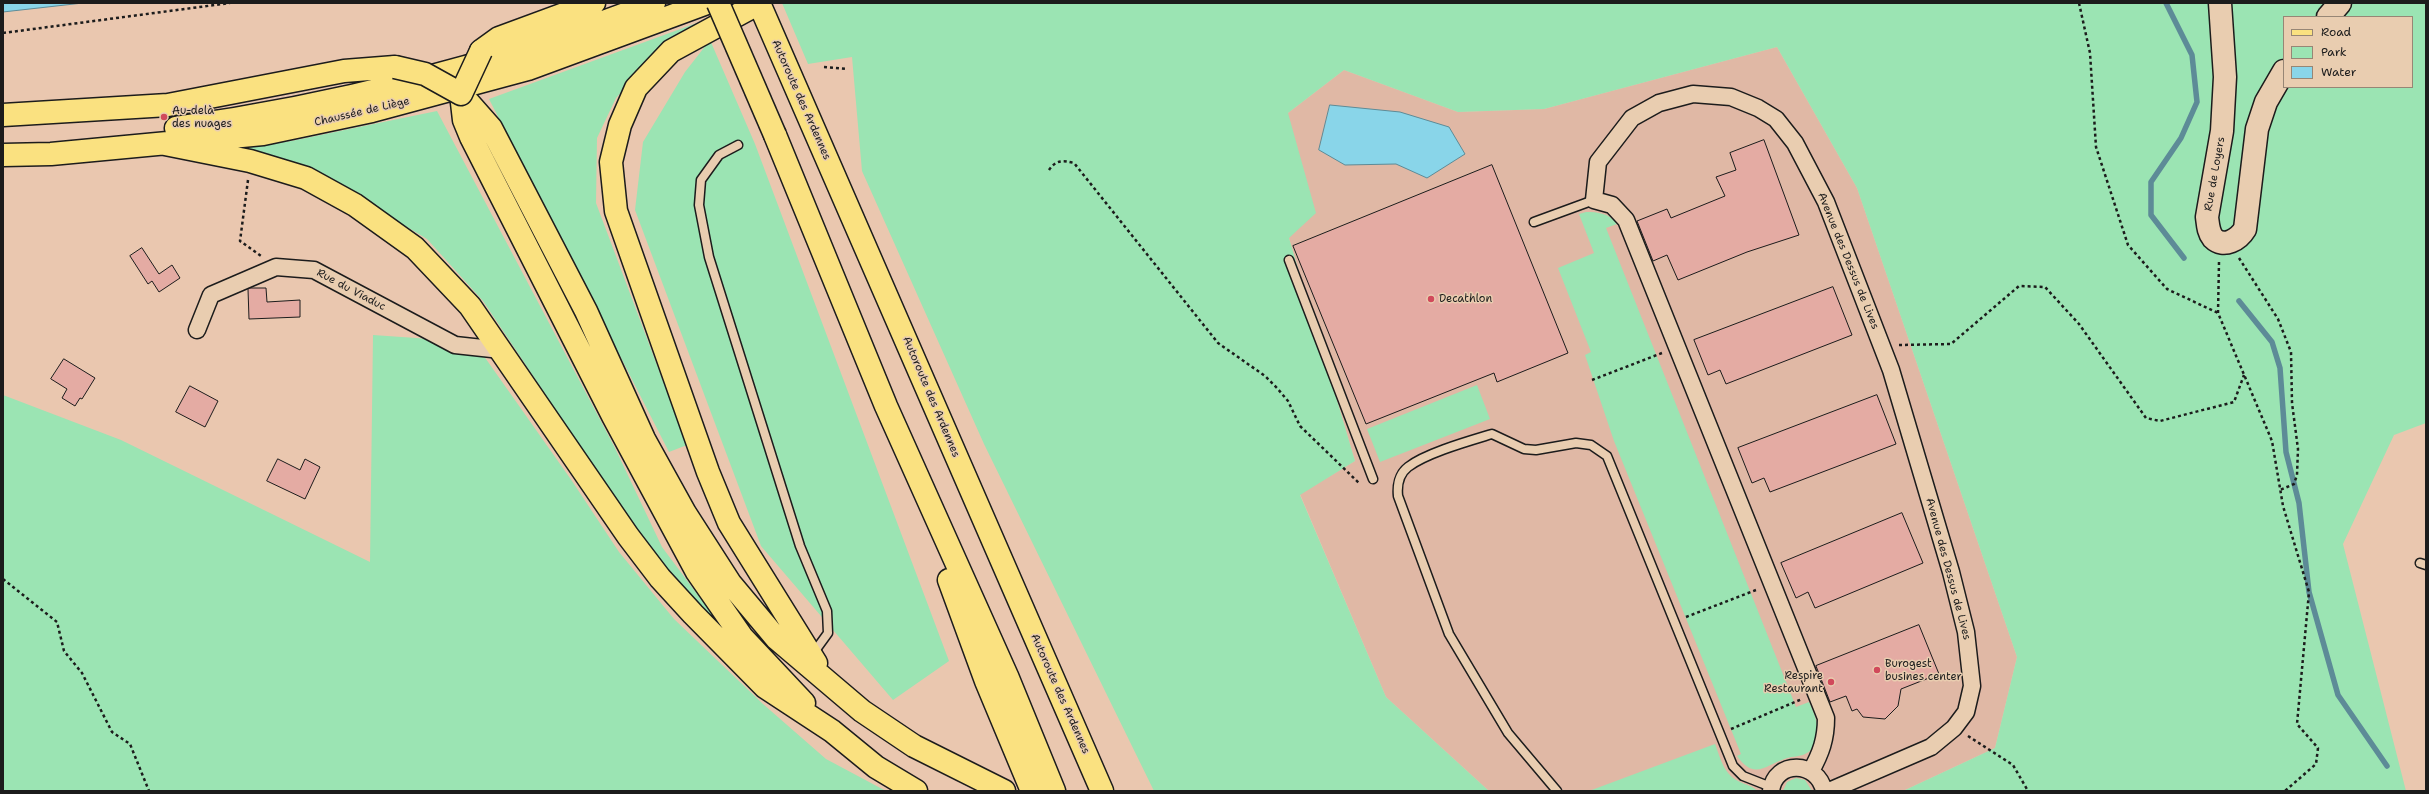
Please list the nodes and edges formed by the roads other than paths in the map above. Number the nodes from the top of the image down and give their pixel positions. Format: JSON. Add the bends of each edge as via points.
{"nodes":[{"id":1,"x":594,"y":3,"type":"edge"},
{"id":2,"x":654,"y":3,"type":"edge"},
{"id":3,"x":707,"y":3,"type":"edge"},
{"id":4,"x":718,"y":3,"type":"edge"},
{"id":5,"x":755,"y":3,"type":"edge"},
{"id":6,"x":759,"y":3,"type":"edge"},
{"id":7,"x":2220,"y":3,"type":"edge"},
{"id":8,"x":2340,"y":3,"type":"edge"},
{"id":9,"x":2329,"y":16,"type":"edge"},
{"id":10,"x":2283,"y":73,"type":"edge"},
{"id":11,"x":461,"y":94,"type":"junction"},
{"id":12,"x":3,"y":115,"type":"edge"},
{"id":13,"x":481,"y":132,"type":"junction"},
{"id":14,"x":3,"y":140,"type":"edge"},
{"id":15,"x":165,"y":144,"type":"junction"},
{"id":16,"x":738,"y":144,"type":"dead end"},
{"id":17,"x":3,"y":155,"type":"edge"},
{"id":18,"x":1594,"y":200,"type":"junction"},
{"id":19,"x":1534,"y":222,"type":"dead end"},
{"id":20,"x":1288,"y":260,"type":"dead end"},
{"id":21,"x":197,"y":330,"type":"dead end"},
{"id":22,"x":501,"y":350,"type":"junction"},
{"id":23,"x":1373,"y":480,"type":"dead end"},
{"id":24,"x":811,"y":655,"type":"junction"},
{"id":25,"x":996,"y":679,"type":"junction"},
{"id":26,"x":830,"y":685,"type":"junction"},
{"id":27,"x":832,"y":731,"type":"junction"},
{"id":28,"x":1811,"y":771,"type":"junction"},
{"id":29,"x":1771,"y":789,"type":"edge"},
{"id":30,"x":916,"y":791,"type":"edge"},
{"id":31,"x":1004,"y":791,"type":"edge"},
{"id":32,"x":1032,"y":791,"type":"edge"},
{"id":33,"x":1054,"y":791,"type":"edge"},
{"id":34,"x":1102,"y":791,"type":"edge"},
{"id":35,"x":1557,"y":791,"type":"edge"},
{"id":36,"x":1824,"y":791,"type":"edge"},
{"id":37,"x":1829,"y":791,"type":"edge"}],
"edges":[{"from":1,"to":11,"type":"main road","bridge":true,"via":[[499,38],[481,51]]},
{"from":2,"to":14,"type":"main road","name":"Chaussée de Liège","via":[[521,51],[378,91],[261,116],[169,129],[50,139]]},
{"from":3,"to":15,"type":"main road","name":"Chaussée de Liège","via":[[528,69],[380,109],[263,134]]},
{"from":4,"to":25,"type":"main road","bridge":true,"via":[[775,135]]},
{"from":5,"to":24,"type":"main road","via":[[672,51],[636,88],[620,125],[611,162],[614,197],[616,211],[708,472],[729,522]]},
{"from":6,"to":34,"type":"main road","name":"Autoroute des Ardennes"},
{"from":7,"to":10,"type":"street","name":"Rue de Loyers","via":[[2225,77],[2222,131],[2207,216],[2209,229],[2214,238],[2226,241],[2240,237],[2247,220],[2257,129],[2266,102]]},
{"from":8,"to":9,"type":"street"},
{"from":11,"to":12,"type":"main road","bridge":true,"via":[[425,74],[395,67],[344,71],[168,105]]},
{"from":11,"to":13,"type":"main road"},
{"from":13,"to":26,"type":"main road","via":[[586,311],[644,439],[685,513],[730,583],[776,638]]},
{"from":13,"to":27,"type":"main road","via":[[613,416],[697,572],[742,637]]},
{"from":15,"to":17,"type":"main road","name":"Chaussée de Liège","via":[[51,154]]},
{"from":15,"to":22,"type":"main road","via":[[250,161],[306,178],[355,205],[415,248],[470,306]]},
{"from":16,"to":24,"type":"lane","via":[[719,155],[701,180],[698,205],[709,257],[800,546],[827,611],[828,633]]},
{"from":18,"to":19,"type":"lane"},
{"from":18,"to":28,"type":"street","via":[[1612,205],[1626,220],[1826,718],[1823,747]]},
{"from":18,"to":37,"type":"street","name":"Avenue des Dessus de Lives","via":[[1598,162],[1632,118],[1659,103],[1693,94],[1731,96],[1776,119],[1795,143],[1819,189],[1896,384],[1951,572],[1966,632],[1972,686],[1966,712],[1954,728],[1931,747]]},
{"from":20,"to":23,"type":"lane"},
{"from":21,"to":22,"type":"street","name":"Rue du Viaduc","via":[[211,295],[276,267],[314,270],[455,345]]},
{"from":22,"to":27,"type":"main road","via":[[628,536],[660,578],[765,687]]},
{"from":24,"to":26,"type":"main road"},
{"from":25,"to":32,"type":"main road"},
{"from":25,"to":33,"type":"main road"},
{"from":26,"to":31,"type":"main road","via":[[862,711],[914,746]]},
{"from":27,"to":30,"type":"main road","via":[[876,767]]},
{"from":28,"to":29,"type":"street","via":[[1802,767],[1784,770],[1777,776]]},
{"from":28,"to":36,"type":"street","via":[[1818,776]]},
{"from":29,"to":35,"type":"lane","via":[[1743,776],[1733,766],[1607,456],[1591,445],[1524,449],[1492,434],[1466,441],[1407,468],[1397,486],[1398,496],[1449,634],[1508,733]]}]}
